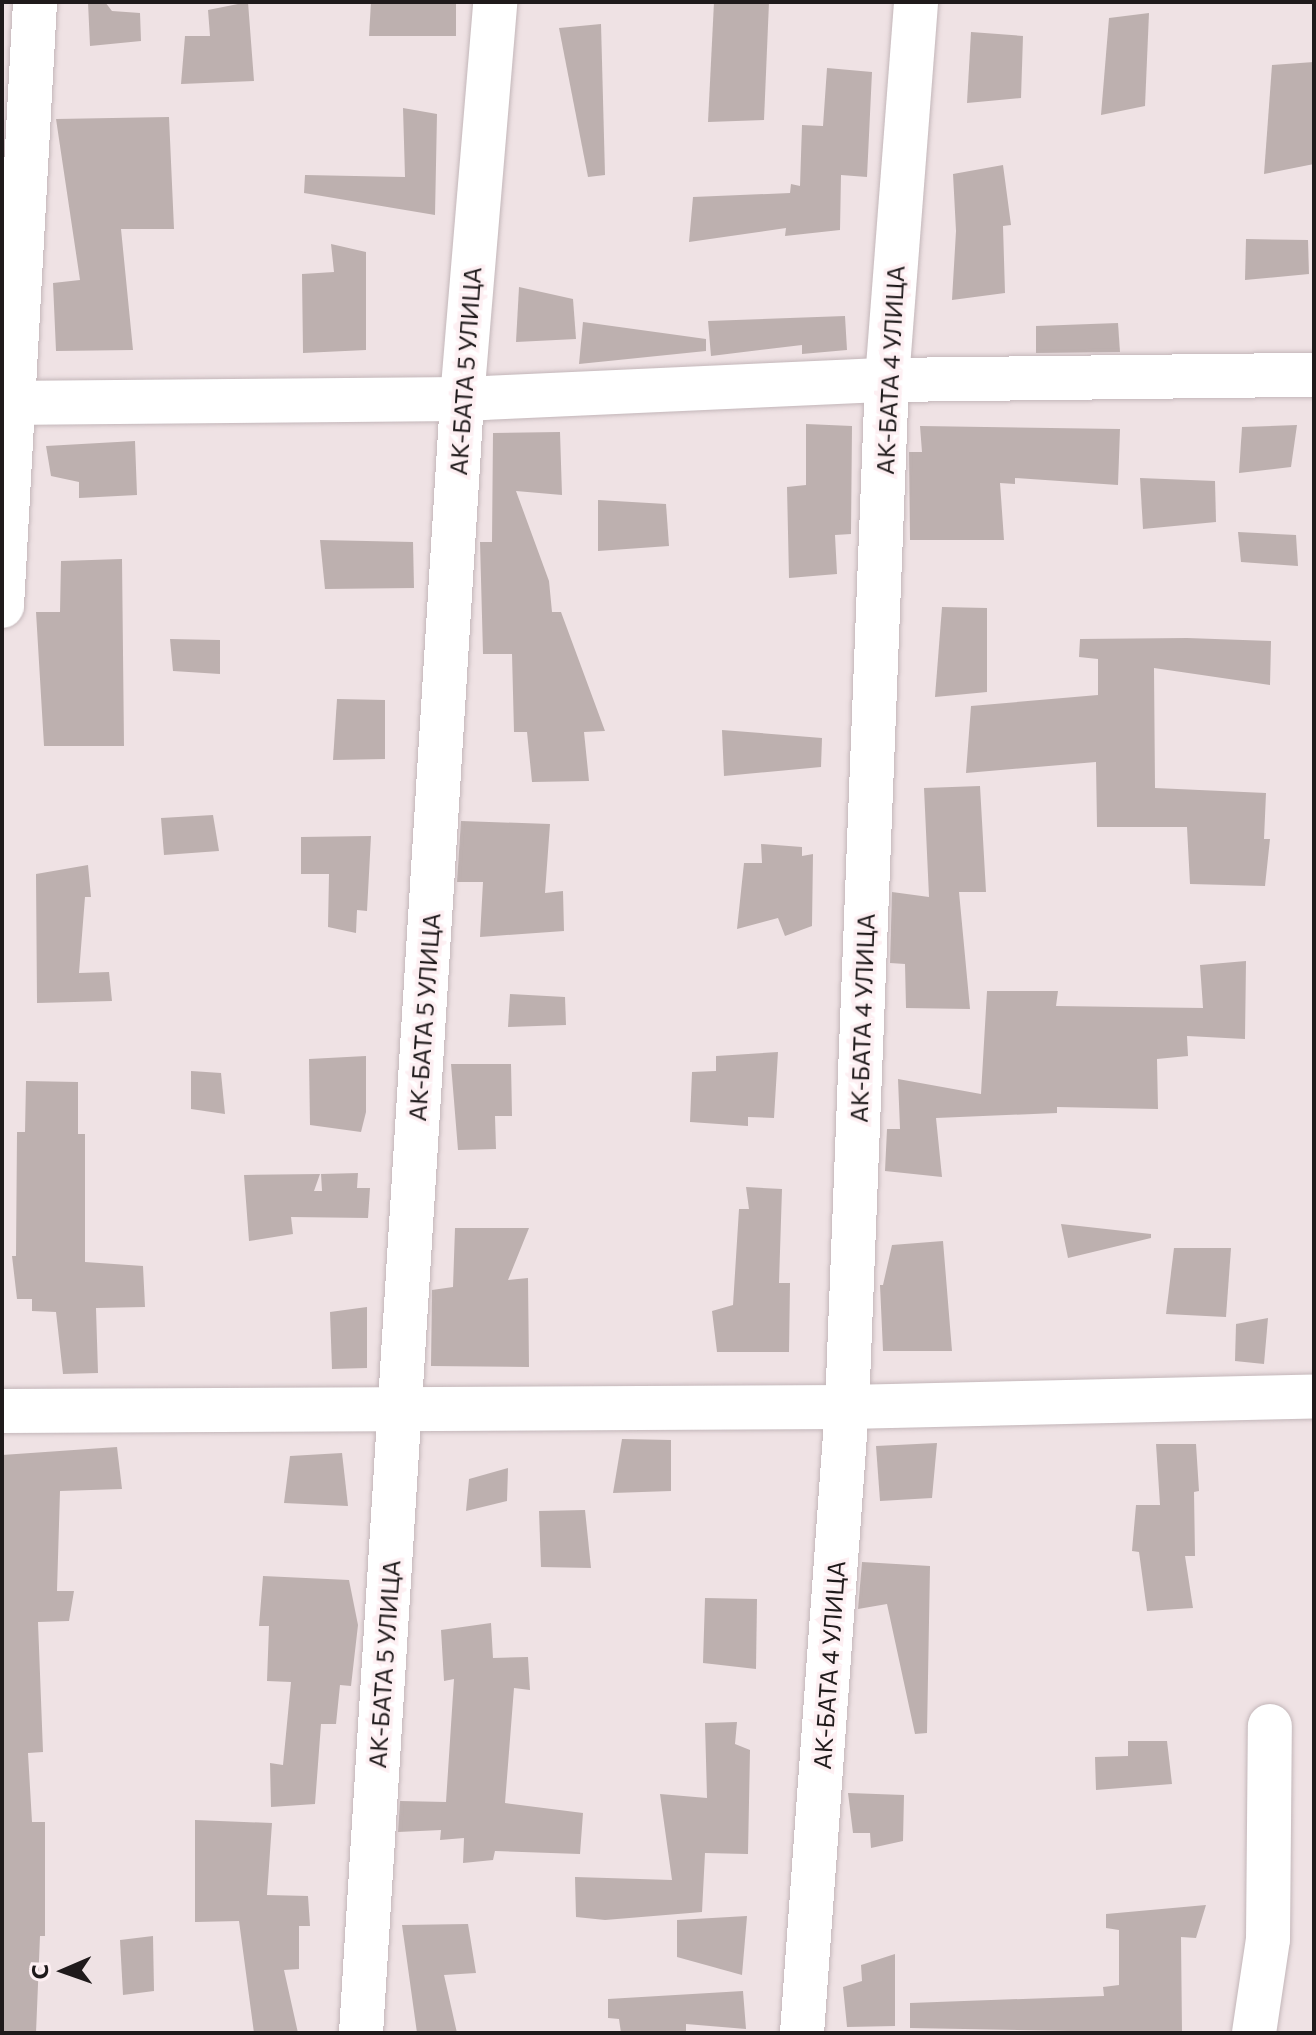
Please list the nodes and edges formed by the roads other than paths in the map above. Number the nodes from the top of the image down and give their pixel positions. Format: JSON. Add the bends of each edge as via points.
{"nodes":[{"id":1,"x":35,"y":2,"type":"edge"},
{"id":2,"x":495,"y":2,"type":"edge"},
{"id":3,"x":916,"y":2,"type":"edge"},
{"id":4,"x":1314,"y":375,"type":"edge"},
{"id":5,"x":887,"y":380,"type":"junction"},
{"id":6,"x":462,"y":399,"type":"junction"},
{"id":7,"x":8,"y":403,"type":"edge"},
{"id":8,"x":2,"y":606,"type":"edge"},
{"id":9,"x":1314,"y":1396,"type":"edge"},
{"id":10,"x":847,"y":1407,"type":"junction"},
{"id":11,"x":2,"y":1411,"type":"edge"},
{"id":12,"x":399,"y":1412,"type":"junction"},
{"id":13,"x":1270,"y":1726,"type":"dead end"},
{"id":14,"x":361,"y":2033,"type":"edge"},
{"id":15,"x":802,"y":2033,"type":"edge"},
{"id":16,"x":1254,"y":2033,"type":"edge"}],
"edges":[{"from":1,"to":7,"type":"street"},
{"from":2,"to":6,"type":"street","name":"АК-БАТА 5 УЛИЦА"},
{"from":3,"to":5,"type":"street","name":"АК-БАТА 4 УЛИЦА"},
{"from":4,"to":5,"type":"street"},
{"from":5,"to":6,"type":"street"},
{"from":5,"to":10,"type":"street","name":"АК-БАТА 4 УЛИЦА"},
{"from":6,"to":7,"type":"street"},
{"from":6,"to":12,"type":"street","name":"АК-БАТА 5 УЛИЦА"},
{"from":7,"to":8,"type":"street"},
{"from":9,"to":10,"type":"street"},
{"from":10,"to":12,"type":"street"},
{"from":10,"to":15,"type":"street","name":"АК-БАТА 4 УЛИЦА"},
{"from":11,"to":12,"type":"street"},
{"from":12,"to":14,"type":"street","name":"АК-БАТА 5 УЛИЦА"},
{"from":13,"to":16,"type":"street","via":[[1268,1939]]}]}
